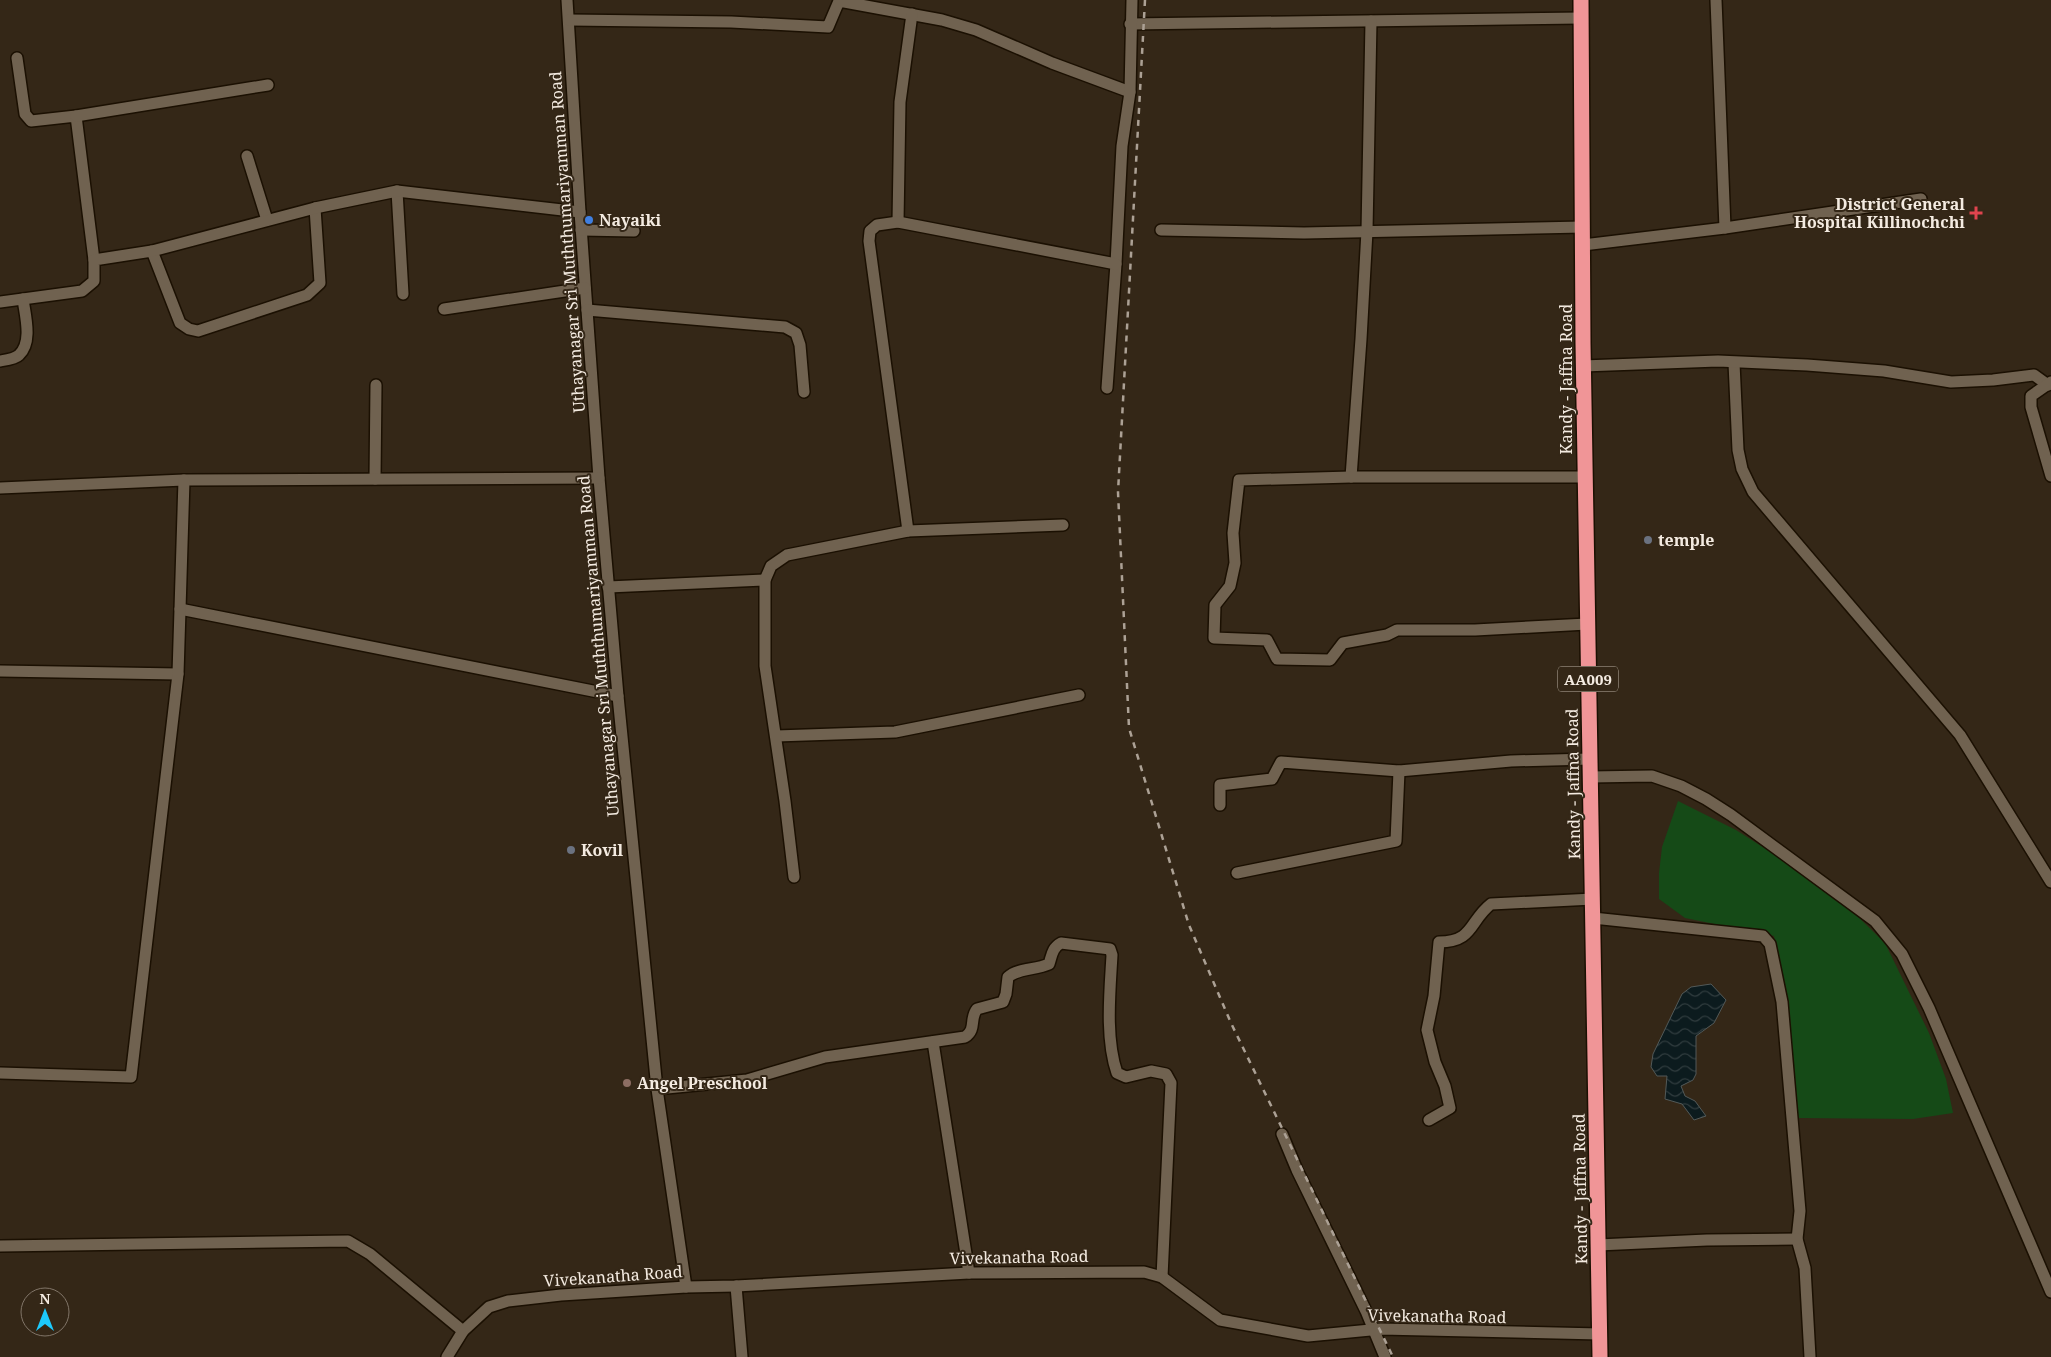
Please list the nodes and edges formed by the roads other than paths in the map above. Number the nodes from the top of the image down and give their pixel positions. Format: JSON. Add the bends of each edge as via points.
{"nodes":[{"id":1,"x":568,"y":0,"type":"edge"},
{"id":2,"x":1132,"y":0,"type":"edge"},
{"id":3,"x":1581,"y":0,"type":"edge"},
{"id":4,"x":1716,"y":0,"type":"edge"},
{"id":5,"x":840,"y":1,"type":"edge"},
{"id":6,"x":912,"y":14,"type":"junction"},
{"id":7,"x":1581,"y":18,"type":"junction"},
{"id":8,"x":569,"y":20,"type":"junction"},
{"id":9,"x":1371,"y":21,"type":"junction"},
{"id":10,"x":1130,"y":24,"type":"junction"},
{"id":11,"x":17,"y":58,"type":"dead end"},
{"id":12,"x":268,"y":85,"type":"dead end"},
{"id":13,"x":1130,"y":92,"type":"junction"},
{"id":14,"x":76,"y":116,"type":"junction"},
{"id":15,"x":247,"y":156,"type":"dead end"},
{"id":16,"x":397,"y":191,"type":"junction"},
{"id":17,"x":1920,"y":199,"type":"dead end"},
{"id":18,"x":315,"y":208,"type":"junction"},
{"id":19,"x":580,"y":212,"type":"junction"},
{"id":20,"x":267,"y":220,"type":"junction"},
{"id":21,"x":898,"y":222,"type":"junction"},
{"id":22,"x":1583,"y":227,"type":"junction"},
{"id":23,"x":1725,"y":228,"type":"junction"},
{"id":24,"x":581,"y":230,"type":"junction"},
{"id":25,"x":1161,"y":230,"type":"dead end"},
{"id":26,"x":634,"y":231,"type":"dead end"},
{"id":27,"x":1367,"y":231,"type":"junction"},
{"id":28,"x":1583,"y":246,"type":"junction"},
{"id":29,"x":152,"y":251,"type":"junction"},
{"id":30,"x":94,"y":260,"type":"junction"},
{"id":31,"x":1116,"y":264,"type":"junction"},
{"id":32,"x":585,"y":288,"type":"junction"},
{"id":33,"x":403,"y":294,"type":"dead end"},
{"id":34,"x":23,"y":299,"type":"junction"},
{"id":35,"x":0,"y":302,"type":"edge"},
{"id":36,"x":444,"y":309,"type":"dead end"},
{"id":37,"x":587,"y":310,"type":"junction"},
{"id":38,"x":0,"y":362,"type":"edge"},
{"id":39,"x":1734,"y":362,"type":"junction"},
{"id":40,"x":1583,"y":366,"type":"junction"},
{"id":41,"x":2049,"y":383,"type":"edge"},
{"id":42,"x":376,"y":385,"type":"dead end"},
{"id":43,"x":1107,"y":388,"type":"dead end"},
{"id":44,"x":804,"y":392,"type":"dead end"},
{"id":45,"x":2051,"y":476,"type":"edge"},
{"id":46,"x":1351,"y":477,"type":"junction"},
{"id":47,"x":1585,"y":477,"type":"junction"},
{"id":48,"x":599,"y":478,"type":"junction"},
{"id":49,"x":375,"y":479,"type":"junction"},
{"id":50,"x":184,"y":480,"type":"junction"},
{"id":51,"x":0,"y":488,"type":"edge"},
{"id":52,"x":1063,"y":525,"type":"dead end"},
{"id":53,"x":908,"y":530,"type":"junction"},
{"id":54,"x":765,"y":580,"type":"junction"},
{"id":55,"x":608,"y":586,"type":"junction"},
{"id":56,"x":180,"y":609,"type":"junction"},
{"id":57,"x":1587,"y":624,"type":"junction"},
{"id":58,"x":0,"y":671,"type":"edge"},
{"id":59,"x":178,"y":674,"type":"junction"},
{"id":60,"x":1079,"y":695,"type":"dead end"},
{"id":61,"x":618,"y":696,"type":"junction"},
{"id":62,"x":776,"y":736,"type":"junction"},
{"id":63,"x":1590,"y":759,"type":"junction"},
{"id":64,"x":1399,"y":771,"type":"junction"},
{"id":65,"x":1590,"y":777,"type":"junction"},
{"id":66,"x":1220,"y":805,"type":"dead end"},
{"id":67,"x":1237,"y":873,"type":"dead end"},
{"id":68,"x":794,"y":877,"type":"dead end"},
{"id":69,"x":2051,"y":882,"type":"edge"},
{"id":70,"x":1593,"y":900,"type":"junction"},
{"id":71,"x":1593,"y":918,"type":"junction"},
{"id":72,"x":933,"y":1042,"type":"junction"},
{"id":73,"x":0,"y":1074,"type":"edge"},
{"id":74,"x":657,"y":1089,"type":"junction"},
{"id":75,"x":1429,"y":1120,"type":"dead end"},
{"id":76,"x":1282,"y":1134,"type":"dead end"},
{"id":77,"x":1797,"y":1239,"type":"junction"},
{"id":78,"x":1598,"y":1245,"type":"junction"},
{"id":79,"x":0,"y":1246,"type":"edge"},
{"id":80,"x":969,"y":1273,"type":"junction"},
{"id":81,"x":1162,"y":1278,"type":"junction"},
{"id":82,"x":736,"y":1286,"type":"junction"},
{"id":83,"x":686,"y":1287,"type":"junction"},
{"id":84,"x":2051,"y":1292,"type":"edge"},
{"id":85,"x":1374,"y":1330,"type":"junction"},
{"id":86,"x":463,"y":1331,"type":"junction"},
{"id":87,"x":1600,"y":1334,"type":"junction"},
{"id":88,"x":447,"y":1357,"type":"edge"},
{"id":89,"x":742,"y":1357,"type":"edge"},
{"id":90,"x":1385,"y":1357,"type":"edge"},
{"id":91,"x":1600,"y":1357,"type":"edge"},
{"id":92,"x":1810,"y":1357,"type":"edge"}],
"edges":[{"from":1,"to":8,"type":"street","name":"Uthayanagar Sri Muththumariyamman Road"},
{"from":2,"to":10,"type":"street"},
{"from":3,"to":7,"type":"highway","name":"Kandy - Jaffna Road","number":"AA009"},
{"from":4,"to":23,"type":"street"},
{"from":5,"to":6,"type":"street"},
{"from":5,"to":8,"type":"street","via":[[828,28],[731,22]]},
{"from":6,"to":13,"type":"street","via":[[976,30]]},
{"from":6,"to":21,"type":"street","via":[[900,102]]},
{"from":7,"to":9,"type":"street"},
{"from":7,"to":22,"type":"highway","name":"Kandy - Jaffna Road","number":"AA009"},
{"from":8,"to":19,"type":"street","name":"Uthayanagar Sri Muththumariyamman Road"},
{"from":9,"to":10,"type":"street"},
{"from":9,"to":27,"type":"street"},
{"from":10,"to":13,"type":"street"},
{"from":11,"to":14,"type":"street","via":[[25,114],[31,121]]},
{"from":12,"to":14,"type":"street"},
{"from":13,"to":31,"type":"street","via":[[1122,146]]},
{"from":14,"to":30,"type":"street"},
{"from":15,"to":20,"type":"street"},
{"from":16,"to":18,"type":"street"},
{"from":16,"to":19,"type":"street"},
{"from":16,"to":33,"type":"street"},
{"from":17,"to":23,"type":"street"},
{"from":18,"to":20,"type":"street"},
{"from":18,"to":29,"type":"street","via":[[320,283],[307,295],[198,331],[180,322]]},
{"from":19,"to":24,"type":"street","name":"Uthayanagar Sri Muththumariyamman Road"},
{"from":20,"to":29,"type":"street"},
{"from":21,"to":31,"type":"street"},
{"from":21,"to":53,"type":"street","via":[[877,225],[870,231],[868,241]]},
{"from":22,"to":27,"type":"street"},
{"from":22,"to":28,"type":"highway","name":"Kandy - Jaffna Road","number":"AA009"},
{"from":23,"to":28,"type":"street"},
{"from":24,"to":26,"type":"street"},
{"from":24,"to":32,"type":"street","name":"Uthayanagar Sri Muththumariyamman Road"},
{"from":25,"to":27,"type":"street"},
{"from":27,"to":46,"type":"street"},
{"from":28,"to":40,"type":"highway","name":"Kandy - Jaffna Road","number":"AA009"},
{"from":29,"to":30,"type":"street"},
{"from":30,"to":34,"type":"street","via":[[94,281],[82,292]]},
{"from":31,"to":43,"type":"street"},
{"from":32,"to":36,"type":"street"},
{"from":32,"to":37,"type":"street","name":"Uthayanagar Sri Muththumariyamman Road"},
{"from":34,"to":35,"type":"street"},
{"from":34,"to":38,"type":"street","via":[[27,334],[24,348],[18,356]]},
{"from":37,"to":44,"type":"street","via":[[784,327],[796,333],[800,345]]},
{"from":37,"to":48,"type":"street","name":"Uthayanagar Sri Muththumariyamman Road"},
{"from":39,"to":40,"type":"street"},
{"from":39,"to":41,"type":"street","via":[[1884,371],[1951,382],[2034,375]]},
{"from":39,"to":69,"type":"street","via":[[1738,450],[1742,469],[1753,492],[1960,735]]},
{"from":40,"to":47,"type":"highway","name":"Kandy - Jaffna Road","number":"AA009"},
{"from":41,"to":45,"type":"street","via":[[2031,396],[2031,407]]},
{"from":42,"to":49,"type":"street"},
{"from":46,"to":47,"type":"street"},
{"from":46,"to":57,"type":"street","via":[[1239,480],[1233,533],[1235,563],[1230,586],[1215,604],[1214,638],[1267,640],[1277,659],[1330,660],[1343,643],[1387,636],[1397,630]]},
{"from":47,"to":57,"type":"highway","name":"Kandy - Jaffna Road","number":"AA009"},
{"from":48,"to":49,"type":"street"},
{"from":48,"to":55,"type":"street","name":"Uthayanagar Sri Muththumariyamman Road"},
{"from":49,"to":50,"type":"street"},
{"from":50,"to":51,"type":"street"},
{"from":50,"to":56,"type":"street"},
{"from":52,"to":53,"type":"street"},
{"from":53,"to":54,"type":"street","via":[[787,555],[771,566]]},
{"from":54,"to":55,"type":"street"},
{"from":54,"to":62,"type":"street","via":[[765,666]]},
{"from":55,"to":61,"type":"street","name":"Uthayanagar Sri Muththumariyamman Road"},
{"from":56,"to":59,"type":"street"},
{"from":56,"to":61,"type":"street"},
{"from":57,"to":63,"type":"highway","name":"Kandy - Jaffna Road","number":"AA009"},
{"from":58,"to":59,"type":"street"},
{"from":59,"to":73,"type":"street","via":[[131,1077]]},
{"from":60,"to":62,"type":"street","via":[[895,732]]},
{"from":61,"to":74,"type":"street","name":"Uthayanagar Sri Muththumariyamman Road"},
{"from":62,"to":68,"type":"street"},
{"from":63,"to":64,"type":"street","via":[[1511,761]]},
{"from":63,"to":65,"type":"highway","name":"Kandy - Jaffna Road","number":"AA009"},
{"from":64,"to":66,"type":"street","via":[[1281,762],[1272,779],[1220,785]]},
{"from":64,"to":67,"type":"street","via":[[1396,841]]},
{"from":65,"to":70,"type":"highway","name":"Kandy - Jaffna Road","number":"AA009"},
{"from":65,"to":84,"type":"street","via":[[1652,776],[1689,790],[1731,815],[1875,921],[1902,954],[1929,1008]]},
{"from":70,"to":71,"type":"highway","name":"Kandy - Jaffna Road","number":"AA009"},
{"from":70,"to":75,"type":"street","via":[[1491,904],[1462,938],[1439,942],[1427,1030],[1450,1108]]},
{"from":71,"to":77,"type":"street","via":[[1764,936],[1770,944],[1782,1002],[1800,1211]]},
{"from":71,"to":78,"type":"highway","name":"Kandy - Jaffna Road","number":"AA009"},
{"from":72,"to":74,"type":"street","via":[[825,1057],[747,1080]]},
{"from":72,"to":80,"type":"street"},
{"from":72,"to":81,"type":"street","via":[[965,1037],[971,1033],[973,1014],[977,1009],[1003,1002],[1008,977],[1013,972],[1049,964],[1056,946],[1061,943],[1110,949],[1109,1015],[1117,1073],[1126,1077],[1150,1071],[1166,1074],[1171,1083]]},
{"from":74,"to":83,"type":"street","name":"Uthayanagar Sri Muththumariyamman Road"},
{"from":76,"to":85,"type":"street"},
{"from":77,"to":78,"type":"street"},
{"from":77,"to":92,"type":"street","via":[[1805,1268]]},
{"from":78,"to":87,"type":"highway","name":"Kandy - Jaffna Road","number":"AA009"},
{"from":79,"to":86,"type":"street","via":[[348,1241],[370,1254]]},
{"from":80,"to":81,"type":"street","name":"Vivekanatha Road","via":[[1144,1272]]},
{"from":80,"to":82,"type":"street","name":"Vivekanatha Road"},
{"from":81,"to":85,"type":"street","name":"Vivekanatha Road","via":[[1220,1320],[1308,1336]]},
{"from":82,"to":83,"type":"street","name":"Vivekanatha Road"},
{"from":82,"to":89,"type":"street"},
{"from":83,"to":86,"type":"street","name":"Vivekanatha Road","via":[[508,1301],[489,1307]]},
{"from":85,"to":87,"type":"street","name":"Vivekanatha Road"},
{"from":85,"to":90,"type":"street"},
{"from":86,"to":88,"type":"street","name":"Vivekanatha Road"},
{"from":87,"to":91,"type":"highway","name":"Kandy - Jaffna Road","number":"AA009"}]}
